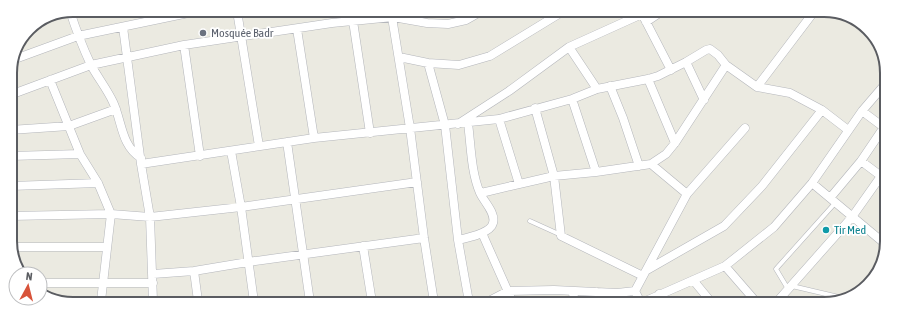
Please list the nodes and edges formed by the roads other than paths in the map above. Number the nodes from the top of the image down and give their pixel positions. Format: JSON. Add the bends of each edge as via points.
{"nodes":[{"id":1,"x":72,"y":17,"type":"edge"},
{"id":2,"x":167,"y":17,"type":"edge"},
{"id":3,"x":238,"y":17,"type":"edge"},
{"id":4,"x":375,"y":17,"type":"edge"},
{"id":5,"x":392,"y":17,"type":"edge"},
{"id":6,"x":403,"y":17,"type":"edge"},
{"id":7,"x":471,"y":17,"type":"edge"},
{"id":8,"x":554,"y":17,"type":"edge"},
{"id":9,"x":633,"y":17,"type":"edge"},
{"id":10,"x":644,"y":17,"type":"edge"},
{"id":11,"x":654,"y":17,"type":"edge"},
{"id":12,"x":810,"y":17,"type":"edge"},
{"id":13,"x":353,"y":21,"type":"junction"},
{"id":14,"x":646,"y":22,"type":"junction"},
{"id":15,"x":123,"y":27,"type":"junction"},
{"id":16,"x":297,"y":29,"type":"junction"},
{"id":17,"x":78,"y":36,"type":"junction"},
{"id":18,"x":241,"y":37,"type":"junction"},
{"id":19,"x":184,"y":45,"type":"junction"},
{"id":20,"x":569,"y":47,"type":"junction"},
{"id":21,"x":127,"y":56,"type":"junction"},
{"id":22,"x":20,"y":57,"type":"edge"},
{"id":23,"x":399,"y":58,"type":"junction"},
{"id":24,"x":686,"y":62,"type":"junction"},
{"id":25,"x":428,"y":63,"type":"junction"},
{"id":26,"x":91,"y":65,"type":"junction"},
{"id":27,"x":726,"y":65,"type":"junction"},
{"id":28,"x":671,"y":70,"type":"junction"},
{"id":29,"x":648,"y":79,"type":"junction"},
{"id":30,"x":50,"y":80,"type":"junction"},
{"id":31,"x":610,"y":86,"type":"junction"},
{"id":32,"x":757,"y":86,"type":"junction"},
{"id":33,"x":596,"y":89,"type":"junction"},
{"id":34,"x":880,"y":90,"type":"edge"},
{"id":35,"x":17,"y":92,"type":"edge"},
{"id":36,"x":572,"y":98,"type":"junction"},
{"id":37,"x":704,"y":100,"type":"junction"},
{"id":38,"x":535,"y":108,"type":"junction"},
{"id":39,"x":116,"y":109,"type":"junction"},
{"id":40,"x":822,"y":110,"type":"junction"},
{"id":41,"x":862,"y":111,"type":"junction"},
{"id":42,"x":499,"y":119,"type":"junction"},
{"id":43,"x":468,"y":123,"type":"junction"},
{"id":44,"x":457,"y":124,"type":"junction"},
{"id":45,"x":880,"y":124,"type":"edge"},
{"id":46,"x":445,"y":125,"type":"junction"},
{"id":47,"x":69,"y":126,"type":"junction"},
{"id":48,"x":410,"y":128,"type":"junction"},
{"id":49,"x":745,"y":128,"type":"dead end"},
{"id":50,"x":17,"y":130,"type":"edge"},
{"id":51,"x":848,"y":130,"type":"junction"},
{"id":52,"x":370,"y":133,"type":"junction"},
{"id":53,"x":880,"y":135,"type":"edge"},
{"id":54,"x":314,"y":138,"type":"junction"},
{"id":55,"x":287,"y":142,"type":"junction"},
{"id":56,"x":675,"y":143,"type":"junction"},
{"id":57,"x":259,"y":146,"type":"junction"},
{"id":58,"x":231,"y":151,"type":"junction"},
{"id":59,"x":80,"y":154,"type":"junction"},
{"id":60,"x":17,"y":156,"type":"edge"},
{"id":61,"x":200,"y":156,"type":"junction"},
{"id":62,"x":141,"y":161,"type":"junction"},
{"id":63,"x":861,"y":161,"type":"junction"},
{"id":64,"x":651,"y":164,"type":"junction"},
{"id":65,"x":639,"y":166,"type":"junction"},
{"id":66,"x":596,"y":172,"type":"junction"},
{"id":67,"x":880,"y":173,"type":"edge"},
{"id":68,"x":554,"y":176,"type":"junction"},
{"id":69,"x":880,"y":179,"type":"edge"},
{"id":70,"x":417,"y":182,"type":"junction"},
{"id":71,"x":98,"y":183,"type":"junction"},
{"id":72,"x":812,"y":183,"type":"junction"},
{"id":73,"x":519,"y":184,"type":"junction"},
{"id":74,"x":17,"y":186,"type":"edge"},
{"id":75,"x":480,"y":193,"type":"junction"},
{"id":76,"x":686,"y":194,"type":"junction"},
{"id":77,"x":295,"y":199,"type":"junction"},
{"id":78,"x":833,"y":200,"type":"junction"},
{"id":79,"x":241,"y":207,"type":"junction"},
{"id":80,"x":111,"y":214,"type":"junction"},
{"id":81,"x":17,"y":216,"type":"edge"},
{"id":82,"x":150,"y":217,"type":"junction"},
{"id":83,"x":852,"y":217,"type":"junction"},
{"id":84,"x":530,"y":221,"type":"dead end"},
{"id":85,"x":482,"y":233,"type":"junction"},
{"id":86,"x":561,"y":236,"type":"junction"},
{"id":87,"x":424,"y":238,"type":"junction"},
{"id":88,"x":880,"y":239,"type":"edge"},
{"id":89,"x":458,"y":240,"type":"junction"},
{"id":90,"x":363,"y":246,"type":"junction"},
{"id":91,"x":18,"y":247,"type":"edge"},
{"id":92,"x":107,"y":247,"type":"junction"},
{"id":93,"x":303,"y":255,"type":"junction"},
{"id":94,"x":248,"y":262,"type":"junction"},
{"id":95,"x":725,"y":266,"type":"junction"},
{"id":96,"x":194,"y":271,"type":"junction"},
{"id":97,"x":645,"y":273,"type":"junction"},
{"id":98,"x":153,"y":274,"type":"junction"},
{"id":99,"x":693,"y":280,"type":"junction"},
{"id":100,"x":48,"y":283,"type":"edge"},
{"id":101,"x":102,"y":283,"type":"junction"},
{"id":102,"x":153,"y":283,"type":"junction"},
{"id":103,"x":790,"y":288,"type":"junction"},
{"id":104,"x":572,"y":291,"type":"junction"},
{"id":105,"x":634,"y":291,"type":"junction"},
{"id":106,"x":508,"y":292,"type":"junction"},
{"id":107,"x":596,"y":292,"type":"junction"},
{"id":108,"x":659,"y":294,"type":"junction"},
{"id":109,"x":833,"y":296,"type":"edge"},
{"id":110,"x":101,"y":297,"type":"edge"},
{"id":111,"x":153,"y":297,"type":"edge"},
{"id":112,"x":197,"y":297,"type":"edge"},
{"id":113,"x":253,"y":297,"type":"edge"},
{"id":114,"x":309,"y":297,"type":"edge"},
{"id":115,"x":371,"y":297,"type":"edge"},
{"id":116,"x":433,"y":297,"type":"edge"},
{"id":117,"x":468,"y":297,"type":"edge"},
{"id":118,"x":498,"y":297,"type":"edge"},
{"id":119,"x":510,"y":297,"type":"edge"},
{"id":120,"x":574,"y":297,"type":"edge"},
{"id":121,"x":599,"y":297,"type":"edge"},
{"id":122,"x":638,"y":297,"type":"edge"},
{"id":123,"x":653,"y":297,"type":"edge"},
{"id":124,"x":661,"y":297,"type":"edge"},
{"id":125,"x":707,"y":297,"type":"edge"},
{"id":126,"x":752,"y":297,"type":"edge"},
{"id":127,"x":782,"y":297,"type":"edge"}],
"edges":[{"from":1,"to":17,"type":"street"},
{"from":2,"to":15,"type":"street"},
{"from":3,"to":18,"type":"street"},
{"from":4,"to":13,"type":"street"},
{"from":5,"to":23,"type":"street"},
{"from":6,"to":7,"type":"street","via":[[426,23],[448,24]]},
{"from":8,"to":25,"type":"street","via":[[490,56],[459,65]]},
{"from":9,"to":20,"type":"street"},
{"from":10,"to":14,"type":"street"},
{"from":11,"to":14,"type":"street"},
{"from":12,"to":32,"type":"street"},
{"from":13,"to":16,"type":"street"},
{"from":13,"to":52,"type":"street"},
{"from":14,"to":28,"type":"street"},
{"from":15,"to":17,"type":"street"},
{"from":15,"to":21,"type":"street"},
{"from":16,"to":18,"type":"street"},
{"from":16,"to":54,"type":"street"},
{"from":17,"to":22,"type":"street"},
{"from":17,"to":26,"type":"street"},
{"from":18,"to":19,"type":"street"},
{"from":18,"to":57,"type":"street"},
{"from":19,"to":21,"type":"street"},
{"from":19,"to":61,"type":"street"},
{"from":20,"to":33,"type":"street"},
{"from":20,"to":44,"type":"street","via":[[509,91]]},
{"from":21,"to":26,"type":"street"},
{"from":21,"to":62,"type":"street"},
{"from":23,"to":25,"type":"street"},
{"from":23,"to":48,"type":"street"},
{"from":24,"to":27,"type":"street","via":[[710,49]]},
{"from":24,"to":28,"type":"street"},
{"from":24,"to":37,"type":"street"},
{"from":25,"to":46,"type":"street"},
{"from":26,"to":30,"type":"street"},
{"from":26,"to":39,"type":"street"},
{"from":27,"to":32,"type":"street"},
{"from":27,"to":37,"type":"street"},
{"from":28,"to":29,"type":"street"},
{"from":29,"to":31,"type":"street"},
{"from":29,"to":56,"type":"street"},
{"from":30,"to":35,"type":"street"},
{"from":30,"to":47,"type":"street"},
{"from":31,"to":33,"type":"street"},
{"from":31,"to":65,"type":"street","via":[[624,118]]},
{"from":32,"to":40,"type":"street","via":[[790,93]]},
{"from":33,"to":36,"type":"street"},
{"from":34,"to":41,"type":"street"},
{"from":36,"to":38,"type":"street"},
{"from":36,"to":66,"type":"street"},
{"from":37,"to":56,"type":"street"},
{"from":38,"to":42,"type":"street"},
{"from":38,"to":68,"type":"street"},
{"from":39,"to":47,"type":"street"},
{"from":39,"to":62,"type":"street","via":[[130,149]]},
{"from":40,"to":51,"type":"street"},
{"from":40,"to":97,"type":"street","via":[[762,186],[724,226]]},
{"from":41,"to":45,"type":"street"},
{"from":41,"to":51,"type":"street"},
{"from":42,"to":43,"type":"street"},
{"from":42,"to":73,"type":"street"},
{"from":43,"to":44,"type":"street"},
{"from":43,"to":75,"type":"street"},
{"from":44,"to":46,"type":"street"},
{"from":46,"to":48,"type":"street"},
{"from":46,"to":89,"type":"street"},
{"from":47,"to":50,"type":"street"},
{"from":47,"to":59,"type":"street"},
{"from":48,"to":52,"type":"street"},
{"from":48,"to":70,"type":"street"},
{"from":49,"to":76,"type":"street"},
{"from":51,"to":72,"type":"street"},
{"from":52,"to":54,"type":"street"},
{"from":53,"to":63,"type":"street"},
{"from":54,"to":55,"type":"street"},
{"from":55,"to":57,"type":"street"},
{"from":55,"to":77,"type":"street"},
{"from":56,"to":64,"type":"street","via":[[666,154]]},
{"from":57,"to":58,"type":"street"},
{"from":58,"to":61,"type":"street"},
{"from":58,"to":79,"type":"street"},
{"from":59,"to":60,"type":"street"},
{"from":59,"to":71,"type":"street"},
{"from":61,"to":62,"type":"street"},
{"from":62,"to":82,"type":"street"},
{"from":63,"to":67,"type":"street"},
{"from":63,"to":78,"type":"street"},
{"from":64,"to":65,"type":"street"},
{"from":64,"to":76,"type":"street"},
{"from":65,"to":66,"type":"street"},
{"from":66,"to":68,"type":"street"},
{"from":68,"to":73,"type":"street"},
{"from":68,"to":86,"type":"street"},
{"from":69,"to":83,"type":"street"},
{"from":70,"to":77,"type":"street"},
{"from":70,"to":87,"type":"street"},
{"from":71,"to":74,"type":"street"},
{"from":71,"to":80,"type":"street"},
{"from":72,"to":78,"type":"street"},
{"from":72,"to":95,"type":"street","via":[[774,227]]},
{"from":73,"to":75,"type":"street"},
{"from":75,"to":85,"type":"street","via":[[494,222]]},
{"from":76,"to":97,"type":"street"},
{"from":77,"to":79,"type":"street"},
{"from":77,"to":93,"type":"street"},
{"from":78,"to":83,"type":"street"},
{"from":78,"to":103,"type":"lane","via":[[776,269]]},
{"from":79,"to":82,"type":"street"},
{"from":79,"to":94,"type":"street"},
{"from":80,"to":81,"type":"street"},
{"from":80,"to":82,"type":"street"},
{"from":80,"to":92,"type":"street"},
{"from":82,"to":98,"type":"street"},
{"from":83,"to":88,"type":"street"},
{"from":83,"to":103,"type":"street"},
{"from":84,"to":86,"type":"lane"},
{"from":85,"to":89,"type":"street"},
{"from":85,"to":106,"type":"street"},
{"from":86,"to":97,"type":"street"},
{"from":87,"to":90,"type":"street"},
{"from":87,"to":116,"type":"street"},
{"from":89,"to":117,"type":"street"},
{"from":90,"to":93,"type":"street"},
{"from":90,"to":115,"type":"street"},
{"from":91,"to":92,"type":"street"},
{"from":92,"to":101,"type":"street"},
{"from":93,"to":94,"type":"street"},
{"from":93,"to":114,"type":"street"},
{"from":94,"to":96,"type":"street"},
{"from":94,"to":113,"type":"street"},
{"from":95,"to":99,"type":"street"},
{"from":95,"to":126,"type":"street"},
{"from":96,"to":98,"type":"street"},
{"from":96,"to":112,"type":"street"},
{"from":97,"to":105,"type":"street"},
{"from":98,"to":102,"type":"street"},
{"from":99,"to":108,"type":"street"},
{"from":99,"to":125,"type":"street"},
{"from":100,"to":101,"type":"street"},
{"from":101,"to":102,"type":"street"},
{"from":101,"to":110,"type":"street"},
{"from":102,"to":111,"type":"street"},
{"from":103,"to":109,"type":"lane"},
{"from":103,"to":127,"type":"street"},
{"from":104,"to":106,"type":"street"},
{"from":104,"to":107,"type":"street"},
{"from":104,"to":120,"type":"street"},
{"from":105,"to":107,"type":"street"},
{"from":105,"to":122,"type":"street"},
{"from":106,"to":118,"type":"street"},
{"from":106,"to":119,"type":"street"},
{"from":107,"to":121,"type":"street"},
{"from":108,"to":123,"type":"street"},
{"from":108,"to":124,"type":"street"}]}
